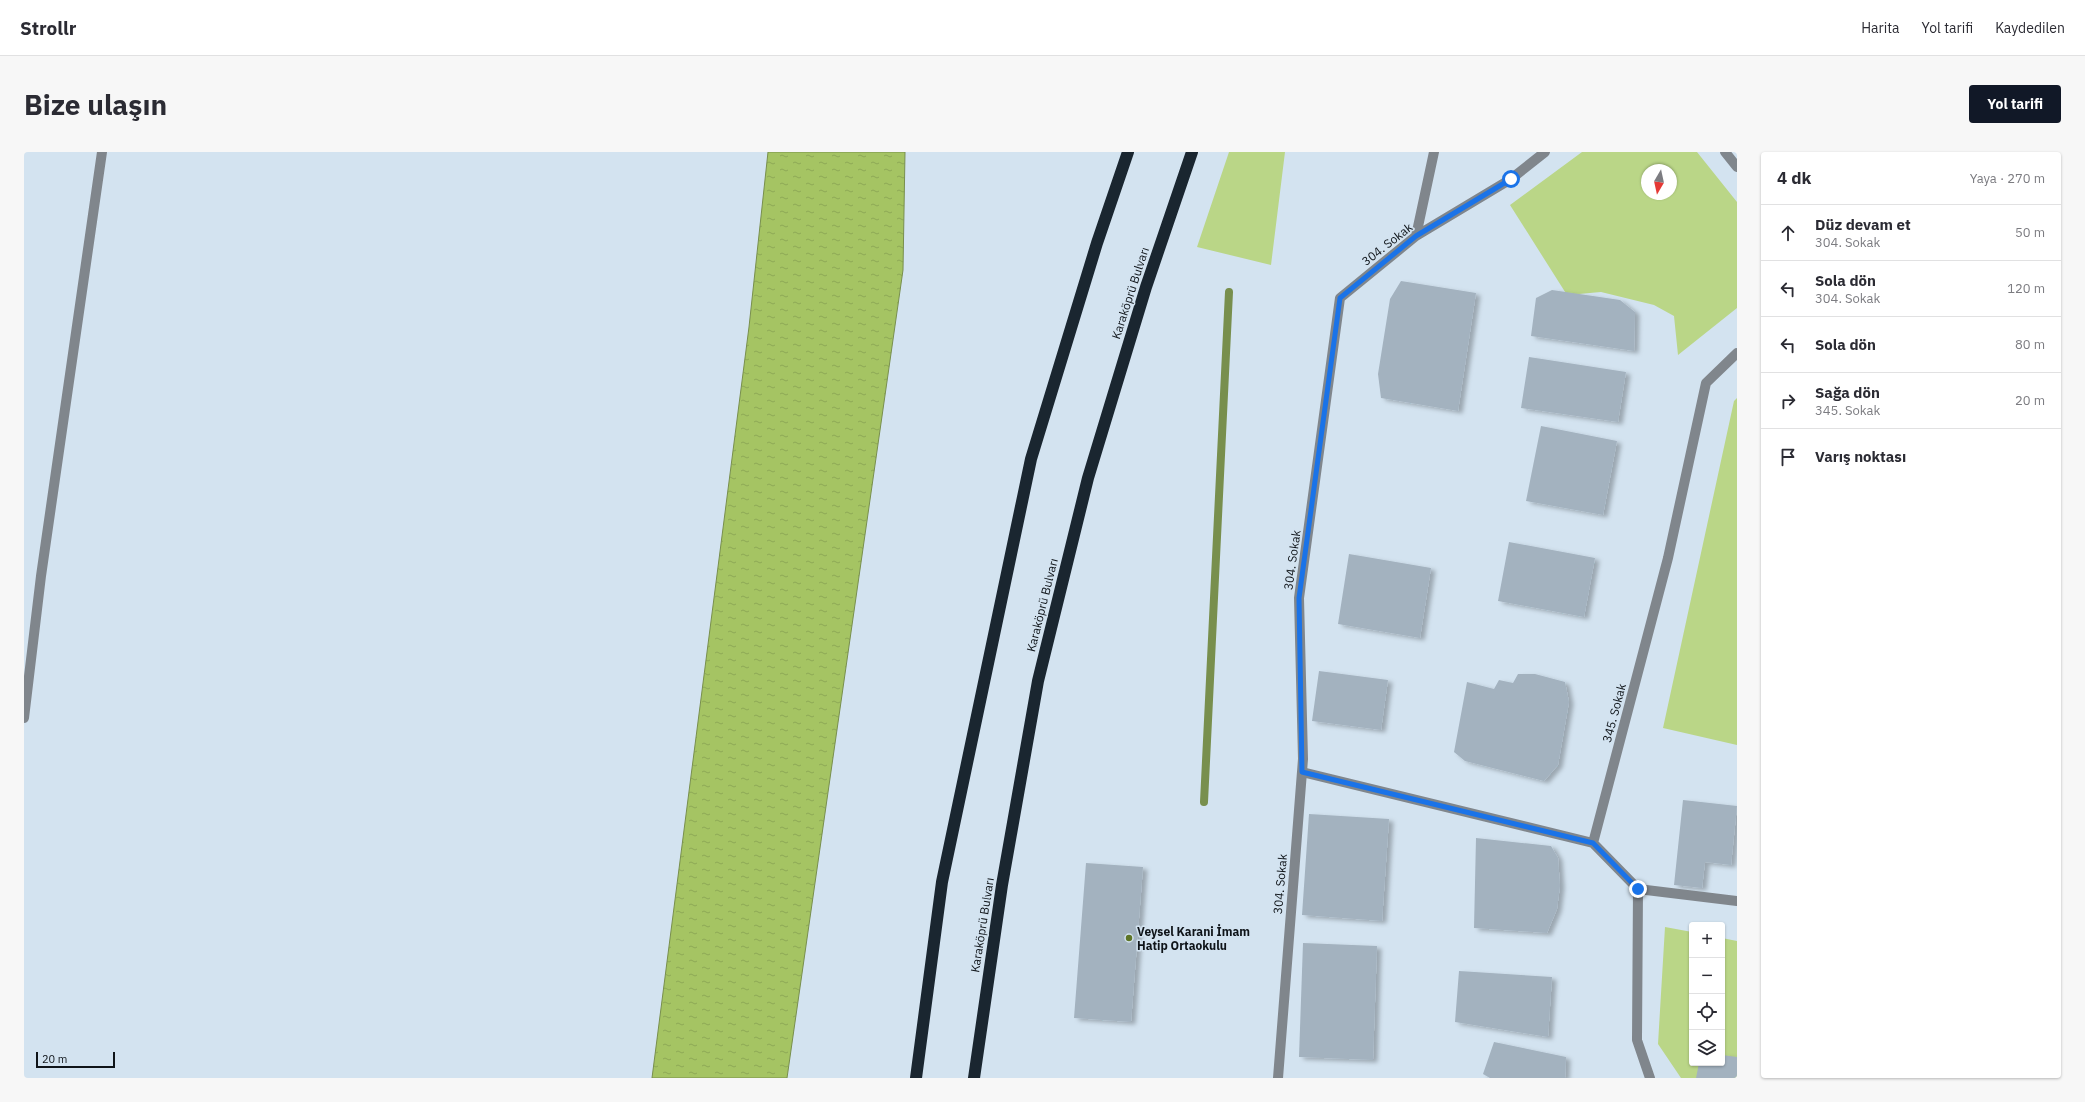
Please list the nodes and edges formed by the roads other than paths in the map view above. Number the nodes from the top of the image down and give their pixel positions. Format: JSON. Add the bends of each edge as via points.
{"nodes":[{"id":1,"x":102,"y":152,"type":"edge"},
{"id":2,"x":1128,"y":152,"type":"edge"},
{"id":3,"x":1192,"y":152,"type":"edge"},
{"id":4,"x":1434,"y":152,"type":"edge"},
{"id":5,"x":1545,"y":152,"type":"edge"},
{"id":6,"x":1725,"y":152,"type":"edge"},
{"id":7,"x":1737,"y":167,"type":"edge"},
{"id":8,"x":1416,"y":236,"type":"junction"},
{"id":9,"x":1737,"y":353,"type":"edge"},
{"id":10,"x":24,"y":718,"type":"edge"},
{"id":11,"x":1302,"y":772,"type":"junction"},
{"id":12,"x":1593,"y":843,"type":"junction"},
{"id":13,"x":1638,"y":889,"type":"junction"},
{"id":14,"x":1737,"y":901,"type":"edge"},
{"id":15,"x":916,"y":1078,"type":"edge"},
{"id":16,"x":974,"y":1078,"type":"edge"},
{"id":17,"x":1278,"y":1078,"type":"edge"},
{"id":18,"x":1650,"y":1078,"type":"edge"}],
"edges":[{"from":1,"to":10,"type":"street","via":[[41,576]]},
{"from":2,"to":15,"type":"highway","via":[[1096,243],[1031,459],[942,882]]},
{"from":3,"to":16,"type":"highway","name":"Karaköprü Bulvarı","via":[[1146,287],[1088,478],[1038,681],[1002,885]]},
{"from":4,"to":8,"type":"street"},
{"from":5,"to":8,"type":"street","name":"304. Sokak","via":[[1511,179]]},
{"from":6,"to":7,"type":"street"},
{"from":8,"to":11,"type":"street","name":"304. Sokak","via":[[1340,298],[1299,598]]},
{"from":9,"to":12,"type":"street","name":"345. Sokak","via":[[1706,383],[1668,558]]},
{"from":11,"to":12,"type":"street"},
{"from":11,"to":17,"type":"street","name":"304. Sokak"},
{"from":12,"to":13,"type":"street"},
{"from":13,"to":14,"type":"street"},
{"from":13,"to":18,"type":"street","via":[[1637,1040]]}]}
